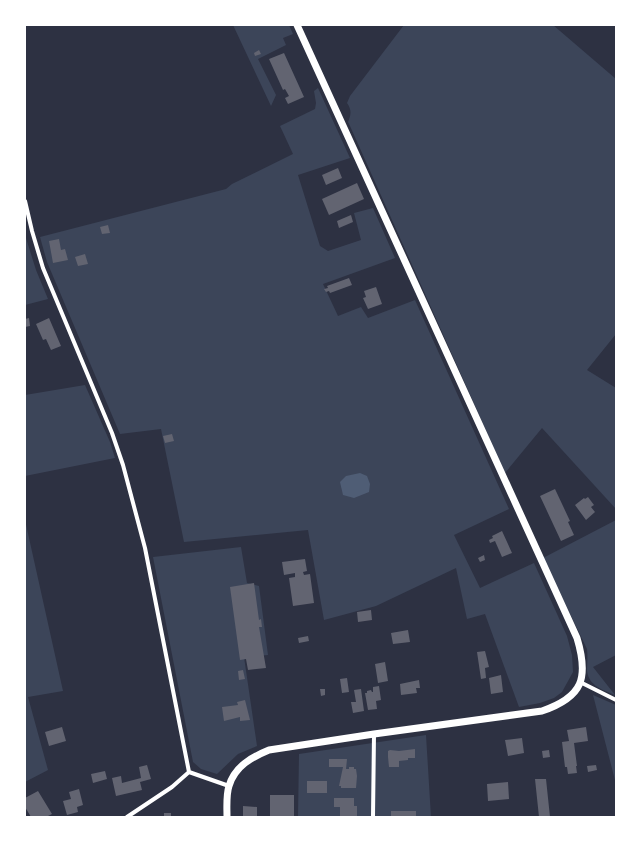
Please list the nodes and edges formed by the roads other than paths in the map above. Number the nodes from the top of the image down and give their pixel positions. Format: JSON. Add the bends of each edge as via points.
{"nodes":[{"id":1,"x":297,"y":25,"type":"edge"},
{"id":2,"x":25,"y":201,"type":"edge"},
{"id":3,"x":580,"y":682,"type":"junction"},
{"id":4,"x":616,"y":700,"type":"edge"},
{"id":5,"x":374,"y":734,"type":"junction"},
{"id":6,"x":189,"y":772,"type":"junction"},
{"id":7,"x":229,"y":786,"type":"junction"},
{"id":8,"x":127,"y":817,"type":"edge"},
{"id":9,"x":227,"y":817,"type":"edge"},
{"id":10,"x":373,"y":817,"type":"edge"}],
"edges":[{"from":1,"to":3,"type":"street","via":[[577,638],[583,664]]},
{"from":2,"to":6,"type":"street","via":[[43,268],[123,464],[145,548]]},
{"from":3,"to":4,"type":"street"},
{"from":3,"to":5,"type":"street","via":[[568,698],[557,706],[542,711]]},
{"from":5,"to":7,"type":"street","via":[[269,750],[243,764],[234,774]]},
{"from":5,"to":10,"type":"street"},
{"from":6,"to":7,"type":"street"},
{"from":6,"to":8,"type":"street","via":[[172,787]]},
{"from":7,"to":9,"type":"street"}]}
